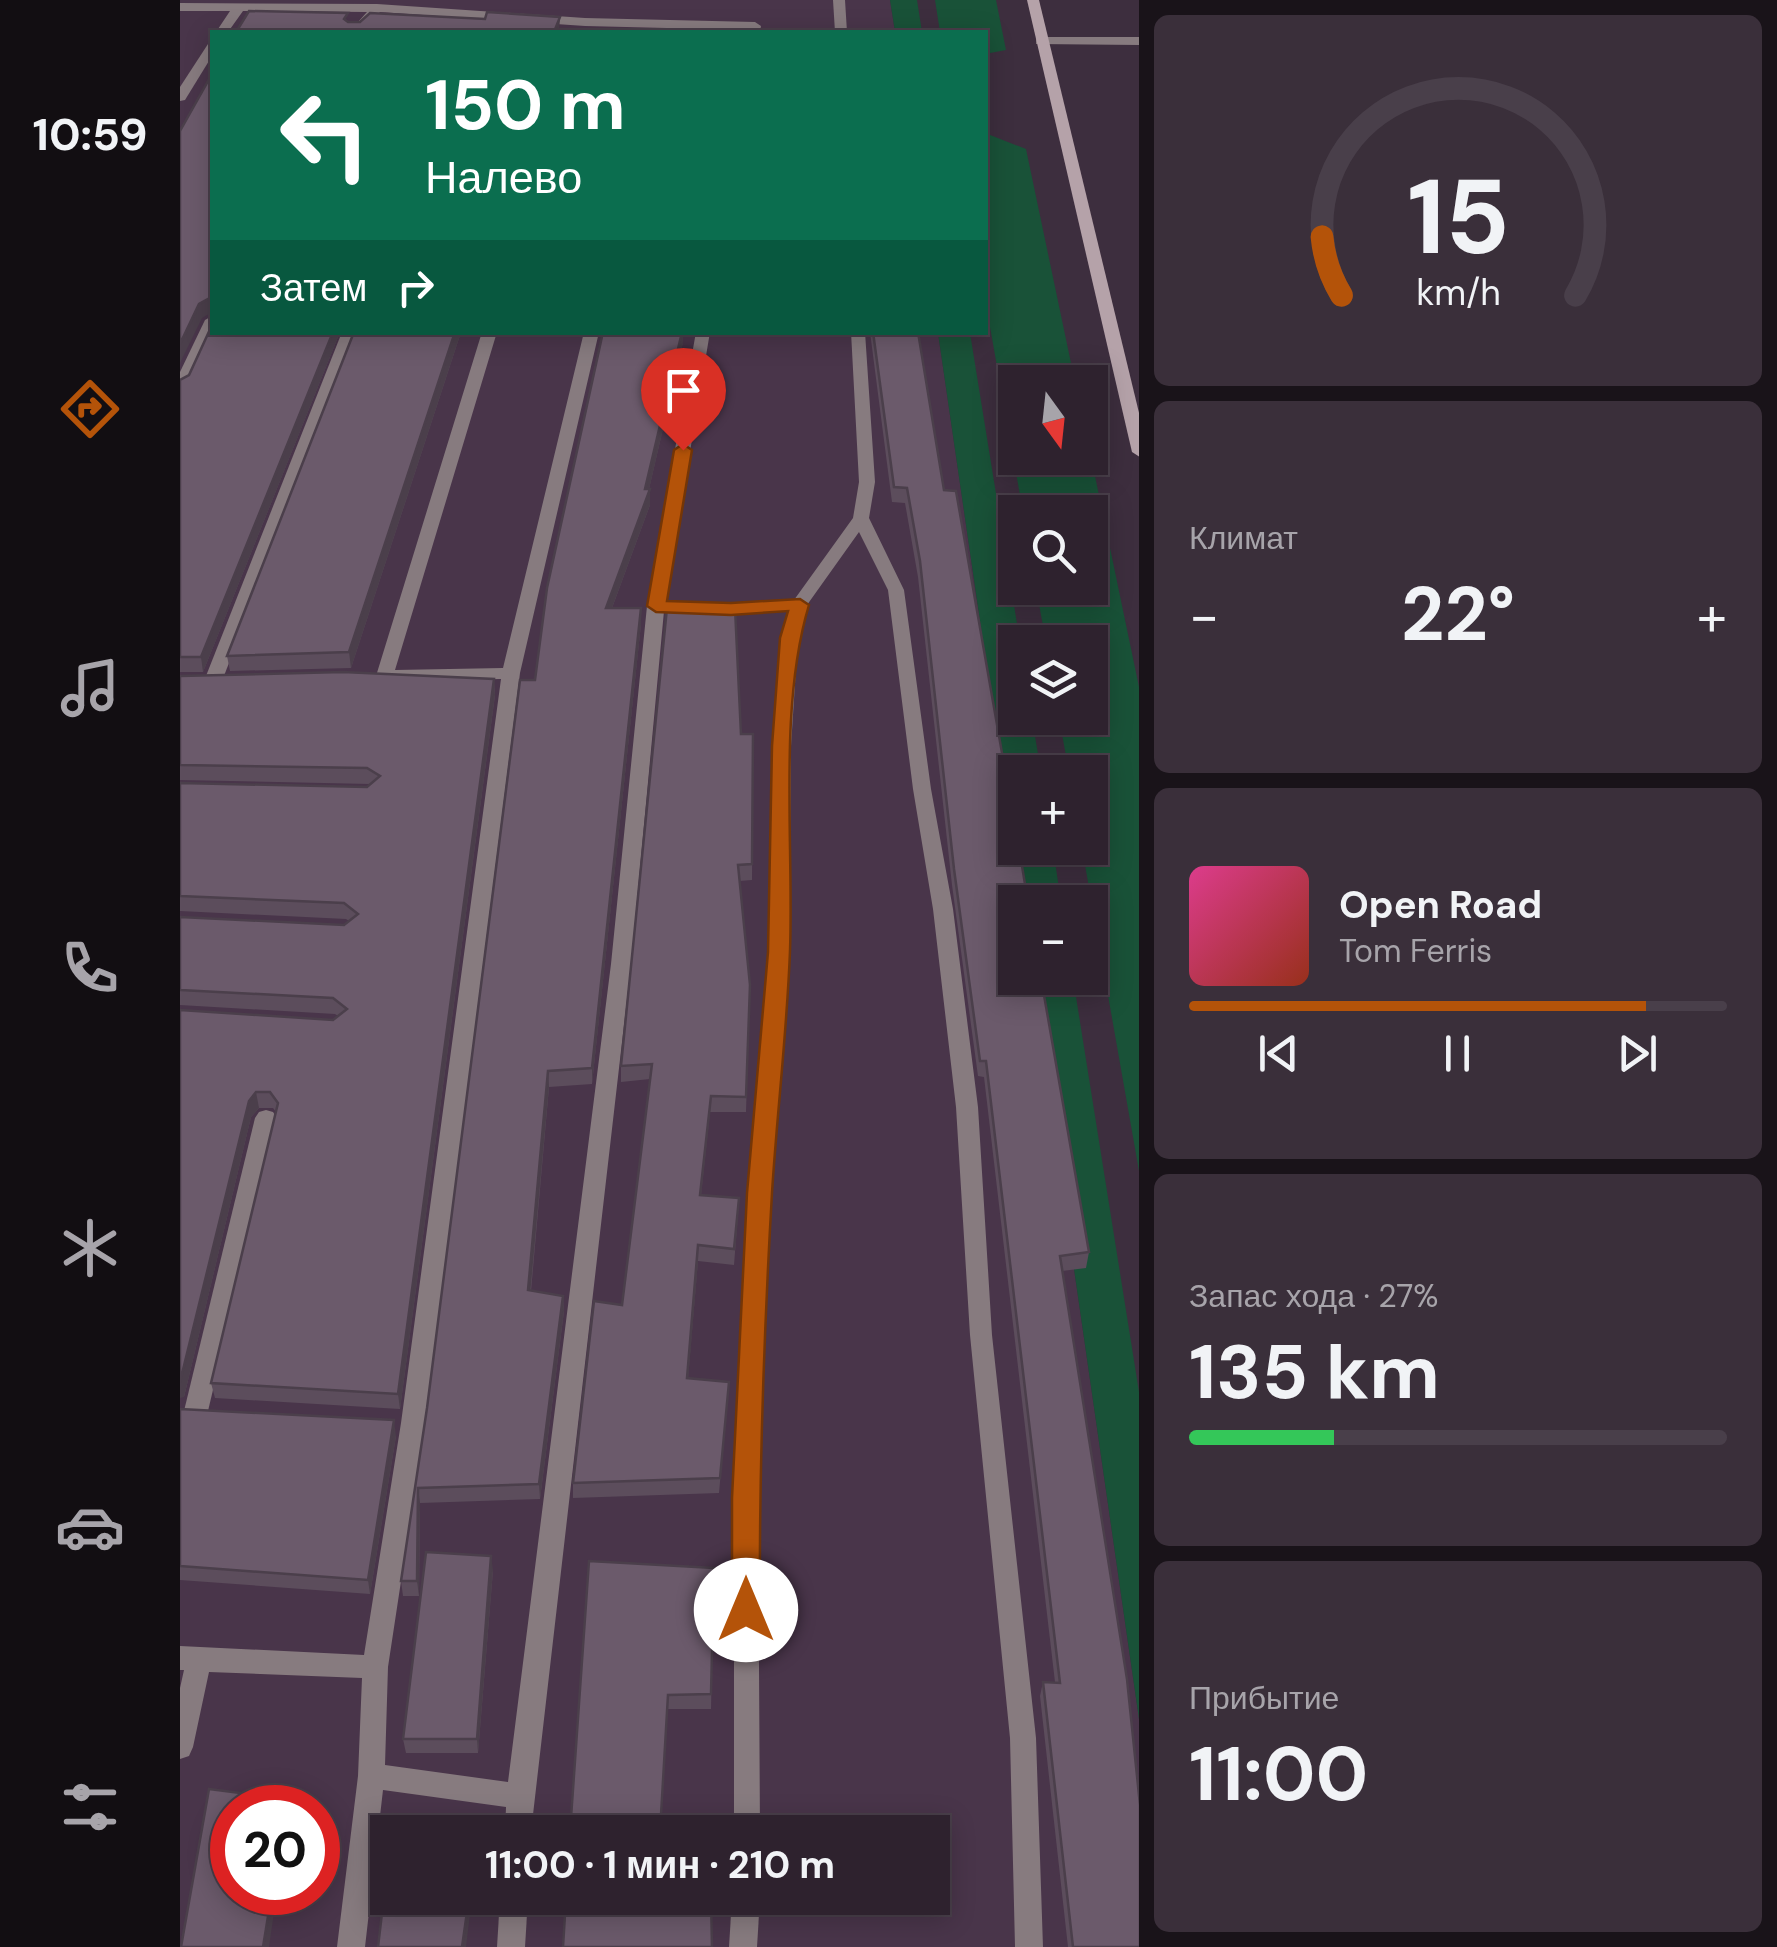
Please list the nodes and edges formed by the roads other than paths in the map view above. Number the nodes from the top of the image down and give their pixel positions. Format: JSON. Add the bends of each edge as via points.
{"nodes":[{"id":1,"x":839,"y":0,"type":"edge"},
{"id":2,"x":1033,"y":0,"type":"edge"},
{"id":3,"x":180,"y":7,"type":"edge"},
{"id":4,"x":239,"y":8,"type":"junction"},
{"id":5,"x":377,"y":8,"type":"junction"},
{"id":6,"x":475,"y":14,"type":"junction"},
{"id":7,"x":583,"y":27,"type":"edge"},
{"id":8,"x":665,"y":29,"type":"edge"},
{"id":9,"x":223,"y":30,"type":"edge"},
{"id":10,"x":357,"y":30,"type":"edge"},
{"id":11,"x":469,"y":30,"type":"edge"},
{"id":12,"x":754,"y":30,"type":"edge"},
{"id":13,"x":841,"y":30,"type":"edge"},
{"id":14,"x":1040,"y":41,"type":"junction"},
{"id":15,"x":1139,"y":41,"type":"edge"},
{"id":16,"x":210,"y":49,"type":"edge"},
{"id":17,"x":180,"y":97,"type":"edge"},
{"id":18,"x":210,"y":324,"type":"edge"},
{"id":19,"x":349,"y":335,"type":"edge"},
{"id":20,"x":489,"y":335,"type":"edge"},
{"id":21,"x":591,"y":335,"type":"edge"},
{"id":22,"x":702,"y":335,"type":"edge"},
{"id":23,"x":858,"y":335,"type":"edge"},
{"id":24,"x":180,"y":388,"type":"edge"},
{"id":25,"x":1133,"y":403,"type":"edge"},
{"id":26,"x":1139,"y":445,"type":"edge"},
{"id":27,"x":861,"y":518,"type":"junction"},
{"id":28,"x":800,"y":605,"type":"junction"},
{"id":29,"x":656,"y":606,"type":"junction"},
{"id":30,"x":510,"y":673,"type":"junction"},
{"id":31,"x":385,"y":676,"type":"junction"},
{"id":32,"x":366,"y":677,"type":"edge"},
{"id":33,"x":232,"y":681,"type":"edge"},
{"id":34,"x":266,"y":1118,"type":"dead end"},
{"id":35,"x":197,"y":1411,"type":"edge"},
{"id":36,"x":190,"y":1659,"type":"edge"},
{"id":37,"x":375,"y":1667,"type":"junction"},
{"id":38,"x":180,"y":1748,"type":"edge"},
{"id":39,"x":371,"y":1776,"type":"junction"},
{"id":40,"x":520,"y":1796,"type":"junction"},
{"id":41,"x":519,"y":1815,"type":"edge"},
{"id":42,"x":747,"y":1815,"type":"edge"},
{"id":43,"x":513,"y":1915,"type":"edge"},
{"id":44,"x":745,"y":1915,"type":"edge"},
{"id":45,"x":351,"y":1947,"type":"edge"},
{"id":46,"x":512,"y":1947,"type":"edge"},
{"id":47,"x":743,"y":1947,"type":"edge"},
{"id":48,"x":1028,"y":1947,"type":"edge"}],
"edges":[{"from":1,"to":13,"type":"lane"},
{"from":2,"to":14,"type":"main road"},
{"from":3,"to":4,"type":"lane"},
{"from":4,"to":5,"type":"lane"},
{"from":4,"to":9,"type":"lane"},
{"from":5,"to":6,"type":"lane"},
{"from":5,"to":10,"type":"lane"},
{"from":6,"to":7,"type":"lane"},
{"from":6,"to":11,"type":"lane"},
{"from":7,"to":8,"type":"lane"},
{"from":8,"to":12,"type":"lane"},
{"from":14,"to":15,"type":"lane"},
{"from":14,"to":25,"type":"main road"},
{"from":16,"to":17,"type":"lane"},
{"from":18,"to":24,"type":"lane"},
{"from":19,"to":33,"type":"lane","via":[[204,682]]},
{"from":20,"to":31,"type":"lane"},
{"from":21,"to":30,"type":"lane"},
{"from":22,"to":29,"type":"lane"},
{"from":23,"to":27,"type":"lane","via":[[867,482]]},
{"from":25,"to":26,"type":"main road"},
{"from":27,"to":28,"type":"lane"},
{"from":27,"to":48,"type":"lane","via":[[896,590],[958,1028],[981,1335],[1023,1738]]},
{"from":28,"to":29,"type":"lane"},
{"from":28,"to":42,"type":"lane","via":[[790,638],[782,746],[779,952],[746,1479]]},
{"from":29,"to":40,"type":"lane"},
{"from":30,"to":31,"type":"lane"},
{"from":30,"to":37,"type":"lane","via":[[403,1423]]},
{"from":31,"to":32,"type":"lane"},
{"from":34,"to":35,"type":"lane"},
{"from":36,"to":37,"type":"lane"},
{"from":36,"to":38,"type":"lane"},
{"from":37,"to":39,"type":"lane"},
{"from":39,"to":40,"type":"lane"},
{"from":39,"to":45,"type":"lane"},
{"from":40,"to":41,"type":"lane"},
{"from":43,"to":46,"type":"lane"},
{"from":44,"to":47,"type":"lane"}]}
